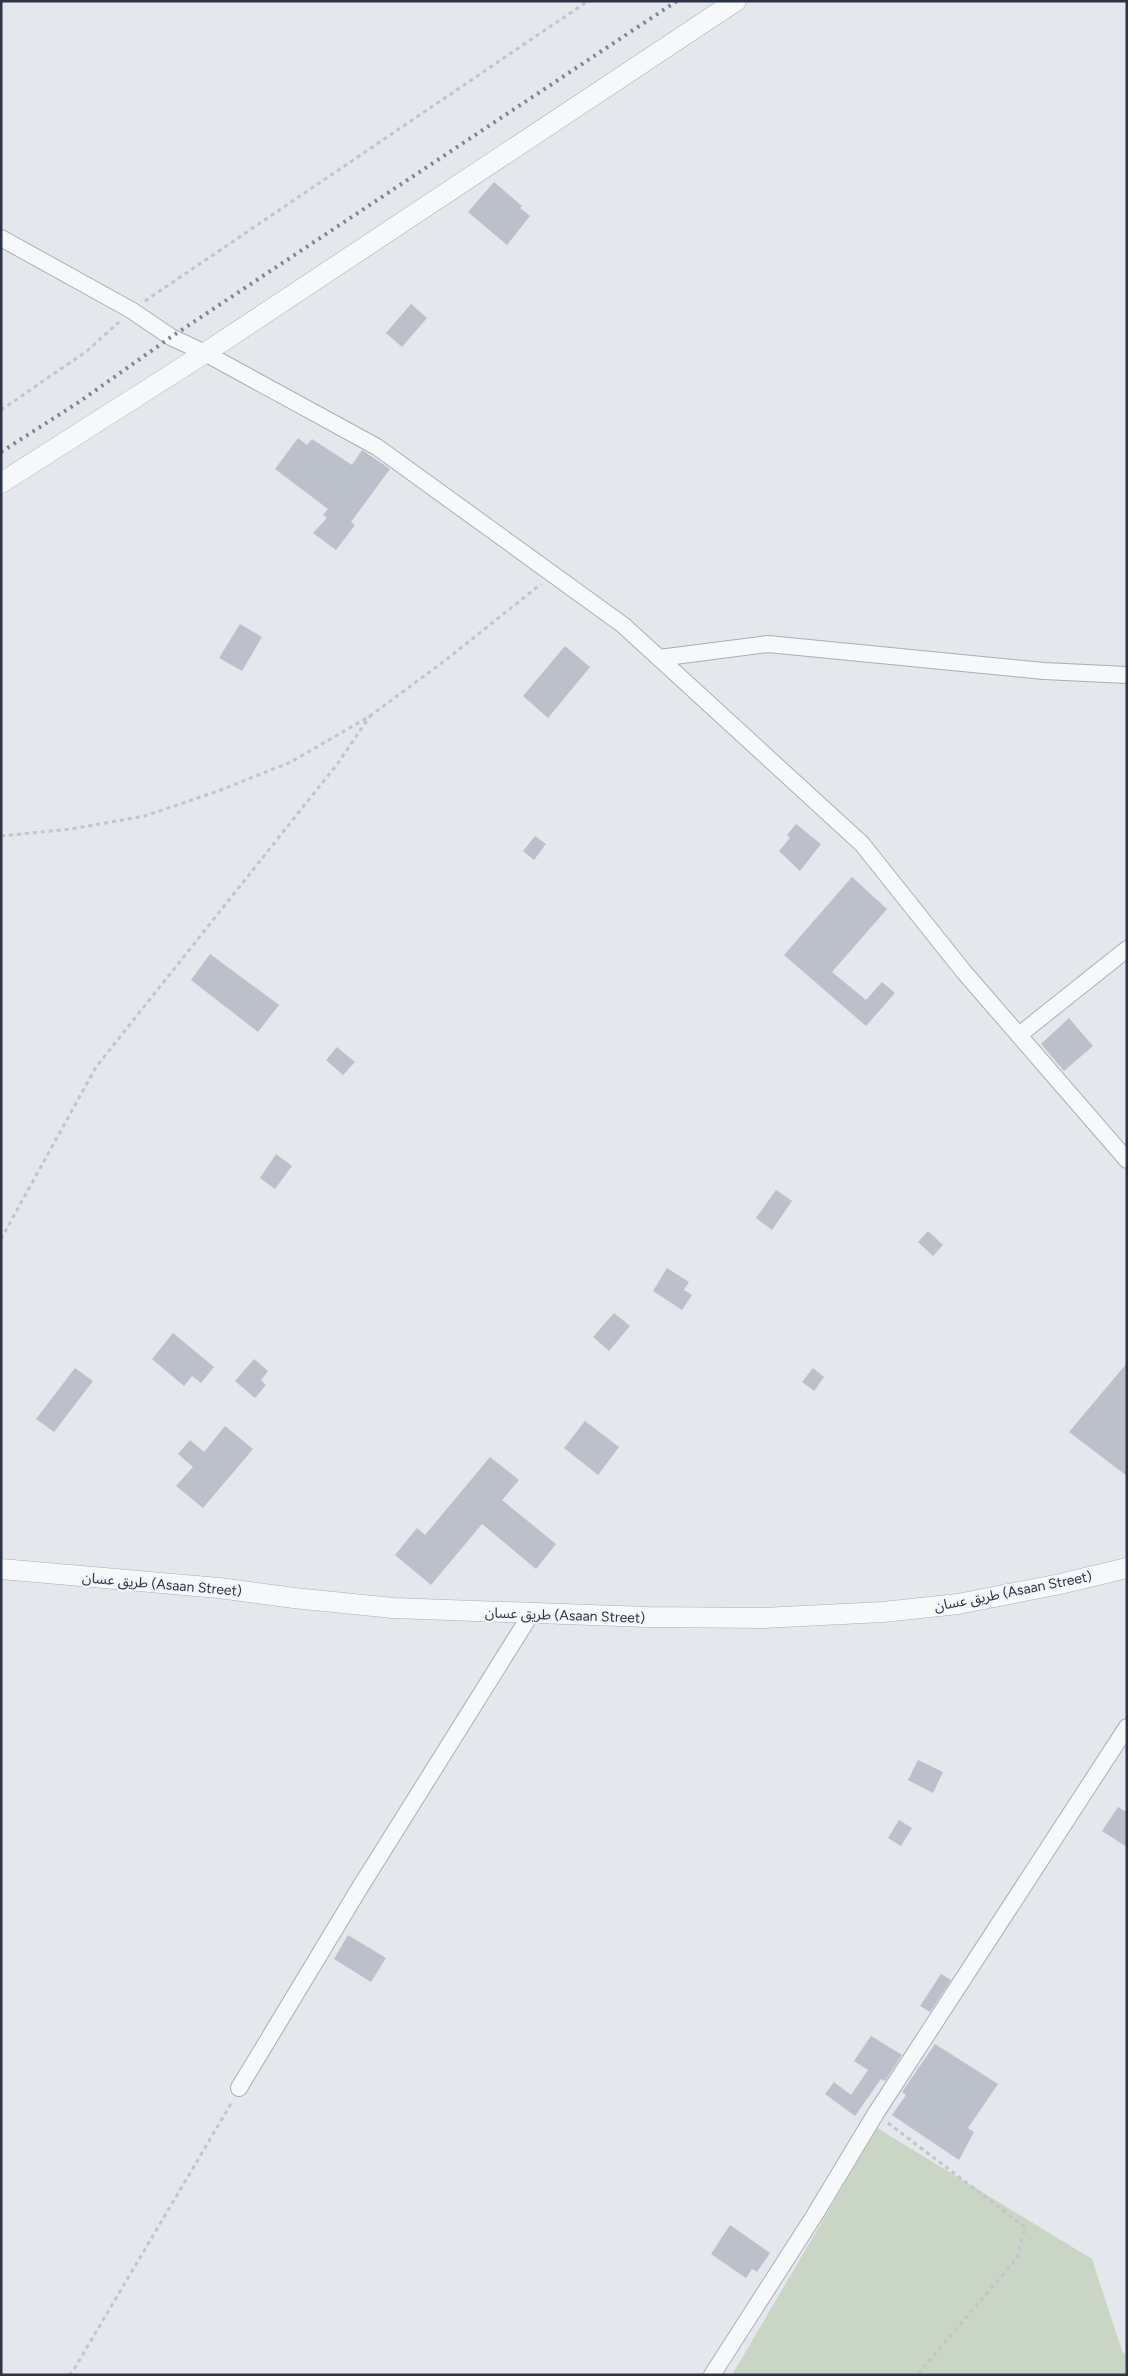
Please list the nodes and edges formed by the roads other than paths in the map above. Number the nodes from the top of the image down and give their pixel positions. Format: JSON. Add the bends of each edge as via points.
{"nodes":[{"id":1,"x":736,"y":1,"type":"edge"},
{"id":2,"x":1,"y":238,"type":"edge"},
{"id":3,"x":205,"y":353,"type":"junction"},
{"id":4,"x":1,"y":483,"type":"edge"},
{"id":5,"x":659,"y":658,"type":"junction"},
{"id":6,"x":1127,"y":674,"type":"edge"},
{"id":7,"x":1127,"y":949,"type":"edge"},
{"id":8,"x":1019,"y":1035,"type":"junction"},
{"id":9,"x":1127,"y":1160,"type":"edge"},
{"id":10,"x":1127,"y":1568,"type":"edge"},
{"id":11,"x":1,"y":1569,"type":"edge"},
{"id":12,"x":531,"y":1614,"type":"junction"},
{"id":13,"x":1127,"y":1727,"type":"edge"},
{"id":14,"x":239,"y":2088,"type":"road end"},
{"id":15,"x":712,"y":2375,"type":"edge"}],
"edges":[{"from":1,"to":3,"type":"street"},
{"from":2,"to":3,"type":"street","via":[[131,310],[170,337]]},
{"from":3,"to":4,"type":"street"},
{"from":3,"to":5,"type":"street","via":[[378,447],[623,625]]},
{"from":5,"to":6,"type":"street","via":[[768,644],[1044,671]]},
{"from":5,"to":8,"type":"street","via":[[862,844]]},
{"from":7,"to":8,"type":"street"},
{"from":8,"to":9,"type":"street"},
{"from":10,"to":12,"type":"street","name":"طريق عسان (Asaan Street)","via":[[958,1604],[883,1612],[763,1618]]},
{"from":11,"to":12,"type":"street","name":"طريق عسان (Asaan Street)","via":[[219,1588],[393,1608]]},
{"from":12,"to":14,"type":"street"},
{"from":13,"to":15,"type":"street","via":[[876,2113]]}]}
